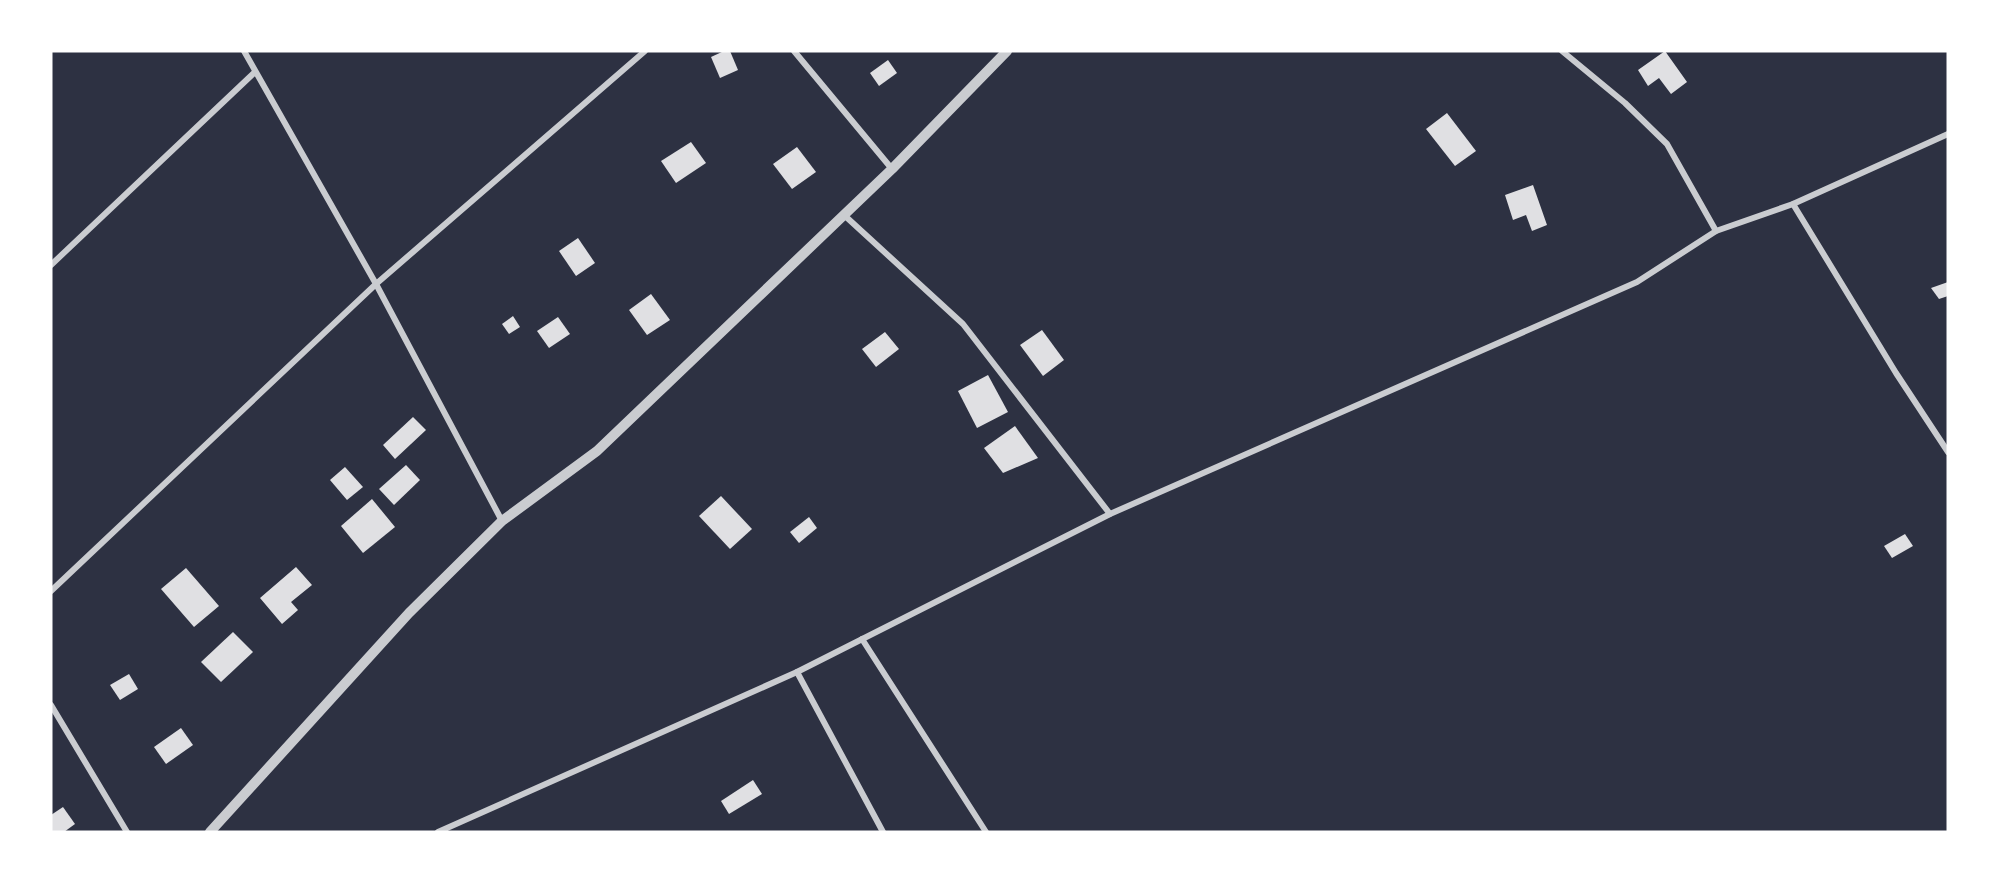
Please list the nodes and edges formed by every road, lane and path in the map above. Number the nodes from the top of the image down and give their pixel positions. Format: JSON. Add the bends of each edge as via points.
{"nodes":[{"id":1,"x":244,"y":51,"type":"edge"},
{"id":2,"x":645,"y":51,"type":"edge"},
{"id":3,"x":794,"y":51,"type":"edge"},
{"id":4,"x":1007,"y":51,"type":"edge"},
{"id":5,"x":1562,"y":51,"type":"edge"},
{"id":6,"x":255,"y":72,"type":"junction"},
{"id":7,"x":1948,"y":134,"type":"edge"},
{"id":8,"x":892,"y":169,"type":"junction"},
{"id":9,"x":1793,"y":204,"type":"junction"},
{"id":10,"x":844,"y":215,"type":"junction"},
{"id":11,"x":1716,"y":231,"type":"junction"},
{"id":12,"x":51,"y":265,"type":"edge"},
{"id":13,"x":376,"y":284,"type":"junction"},
{"id":14,"x":1948,"y":452,"type":"edge"},
{"id":15,"x":1110,"y":514,"type":"junction"},
{"id":16,"x":502,"y":521,"type":"junction"},
{"id":17,"x":51,"y":591,"type":"edge"},
{"id":18,"x":862,"y":639,"type":"junction"},
{"id":19,"x":797,"y":672,"type":"junction"},
{"id":20,"x":51,"y":705,"type":"edge"},
{"id":21,"x":127,"y":832,"type":"edge"},
{"id":22,"x":210,"y":832,"type":"edge"},
{"id":23,"x":438,"y":832,"type":"edge"},
{"id":24,"x":883,"y":832,"type":"edge"},
{"id":25,"x":986,"y":832,"type":"edge"}],
"edges":[{"from":1,"to":6,"type":"street"},
{"from":2,"to":13,"type":"street"},
{"from":3,"to":8,"type":"street"},
{"from":4,"to":8,"type":"street"},
{"from":5,"to":11,"type":"street","via":[[1667,144]]},
{"from":6,"to":12,"type":"street"},
{"from":6,"to":13,"type":"street"},
{"from":7,"to":9,"type":"street"},
{"from":8,"to":10,"type":"street"},
{"from":9,"to":11,"type":"street"},
{"from":9,"to":14,"type":"street"},
{"from":10,"to":15,"type":"street","via":[[963,324]]},
{"from":10,"to":16,"type":"street","via":[[597,451]]},
{"from":11,"to":15,"type":"street","via":[[1637,282]]},
{"from":13,"to":16,"type":"street"},
{"from":13,"to":17,"type":"street"},
{"from":15,"to":18,"type":"street"},
{"from":16,"to":22,"type":"street","via":[[409,613]]},
{"from":18,"to":19,"type":"street"},
{"from":18,"to":25,"type":"street"},
{"from":19,"to":23,"type":"street"},
{"from":19,"to":24,"type":"street"},
{"from":20,"to":21,"type":"street"}]}
